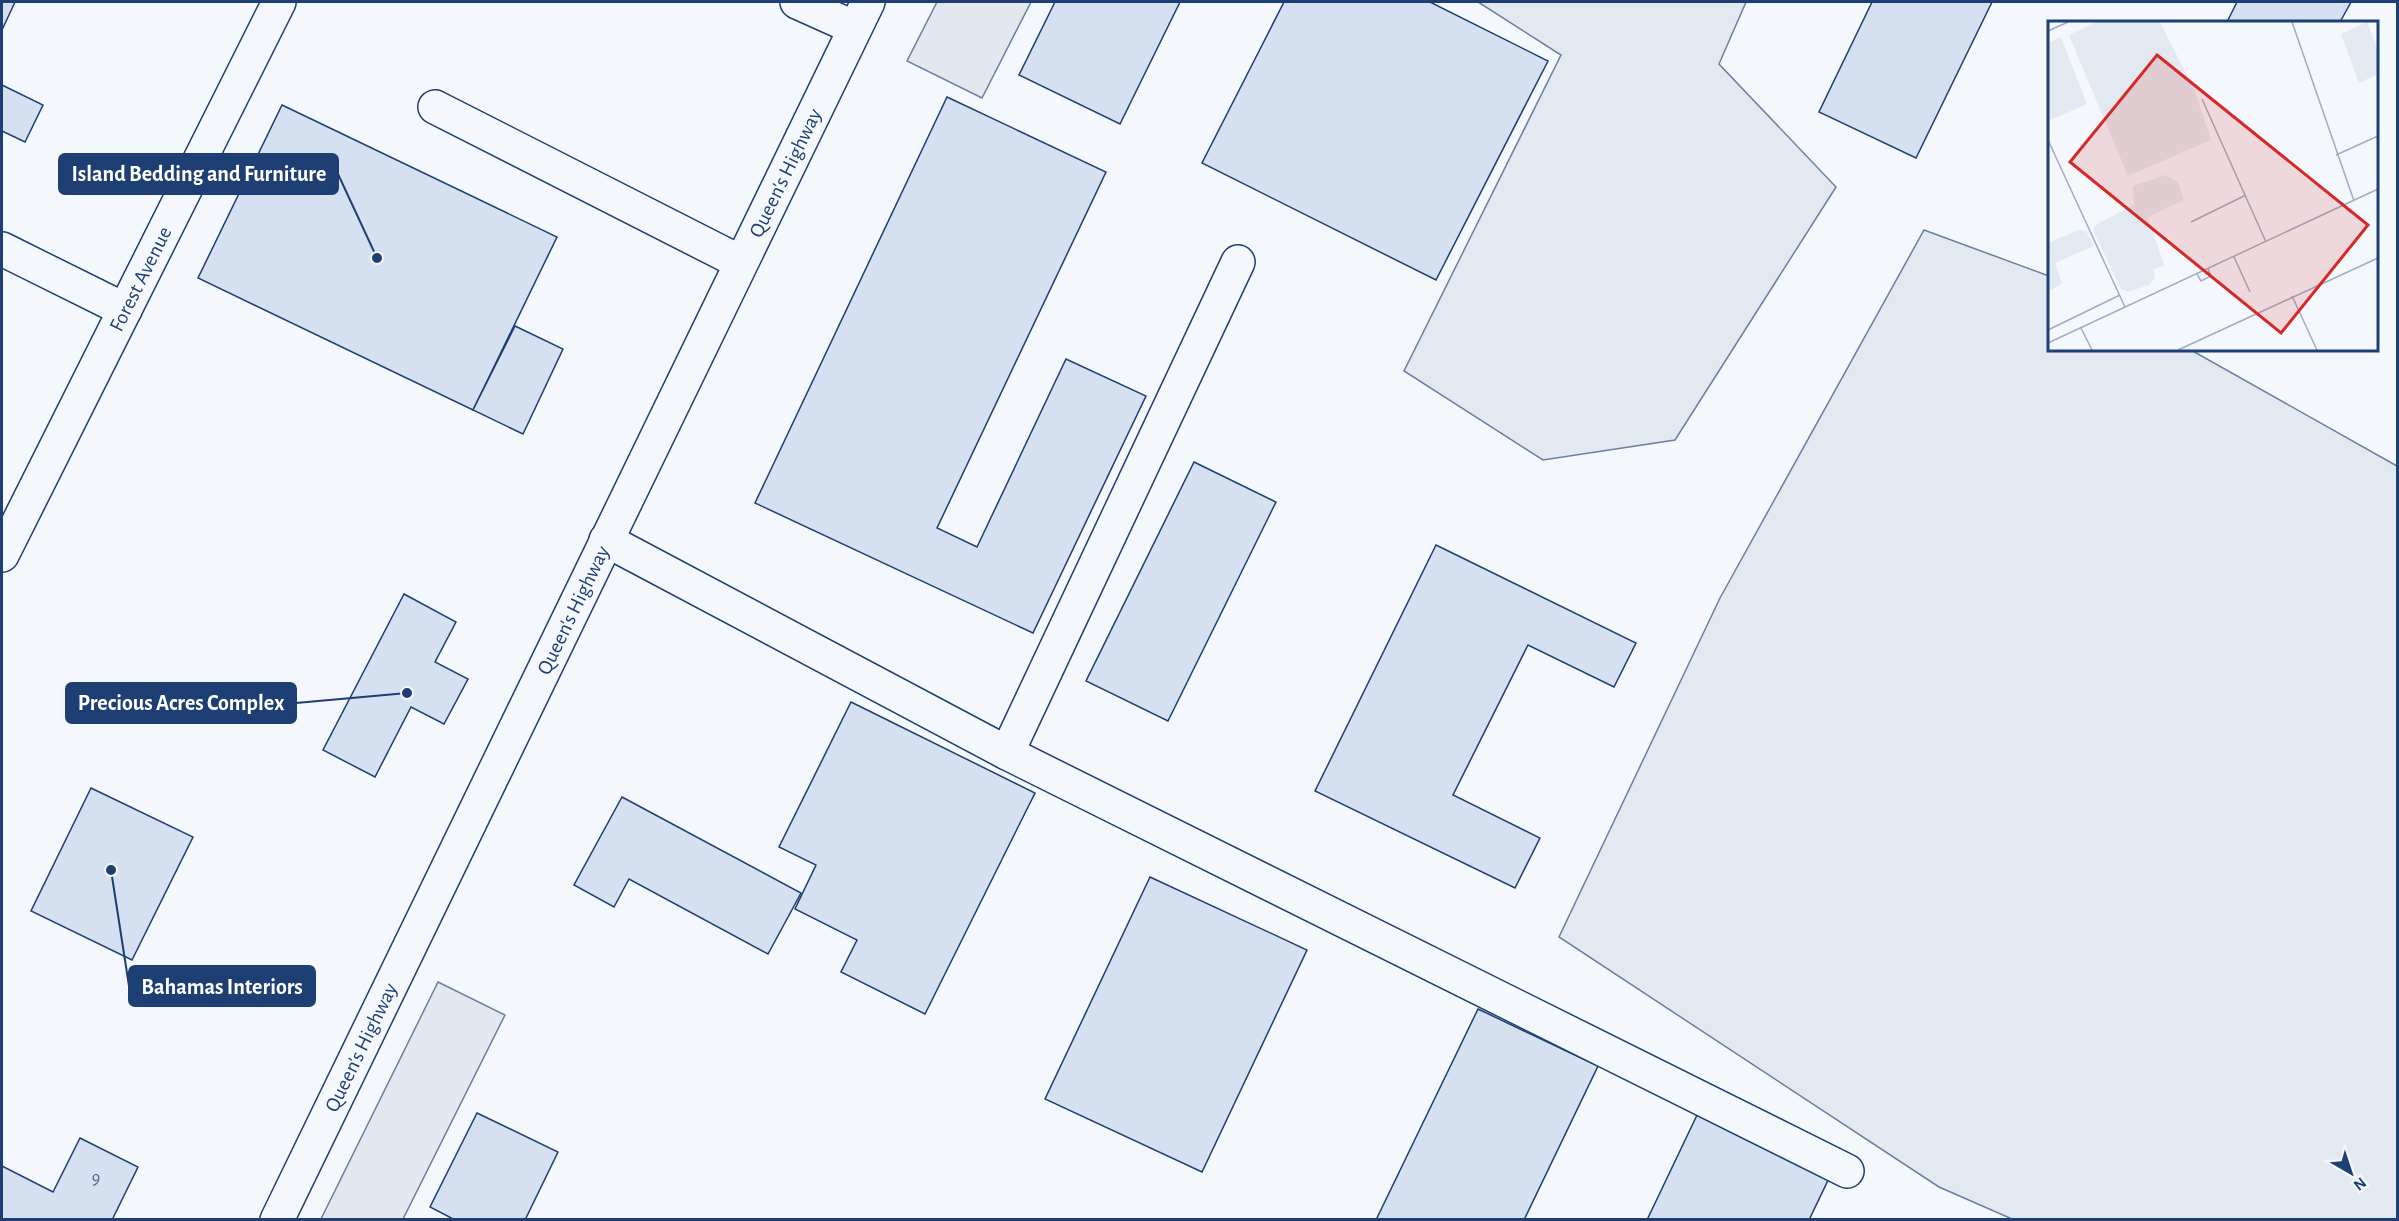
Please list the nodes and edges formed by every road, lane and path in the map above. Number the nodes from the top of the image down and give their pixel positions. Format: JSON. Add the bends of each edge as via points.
{"nodes":[{"id":1,"x":279,"y":2,"type":"edge"},
{"id":2,"x":797,"y":2,"type":"edge"},
{"id":3,"x":861,"y":15,"type":"edge"},
{"id":4,"x":435,"y":107,"type":"dead end"},
{"id":5,"x":2,"y":249,"type":"edge"},
{"id":6,"x":740,"y":262,"type":"junction"},
{"id":7,"x":1238,"y":262,"type":"dead end"},
{"id":8,"x":125,"y":310,"type":"junction"},
{"id":9,"x":606,"y":540,"type":"junction"},
{"id":10,"x":2,"y":555,"type":"edge"},
{"id":11,"x":1007,"y":753,"type":"junction"},
{"id":12,"x":1847,"y":1171,"type":"dead end"},
{"id":13,"x":277,"y":1220,"type":"edge"}],
"edges":[{"from":1,"to":8,"type":"street","name":"Forest Avenue"},
{"from":2,"to":3,"type":"street"},
{"from":3,"to":6,"type":"street","name":"Queen's Highway"},
{"from":4,"to":6,"type":"street"},
{"from":5,"to":8,"type":"street"},
{"from":6,"to":9,"type":"street","name":"Queen's Highway"},
{"from":7,"to":11,"type":"street"},
{"from":8,"to":10,"type":"street","name":"Forest Avenue"},
{"from":9,"to":11,"type":"street"},
{"from":9,"to":13,"type":"street","name":"Queen's Highway"},
{"from":11,"to":12,"type":"street"}]}
